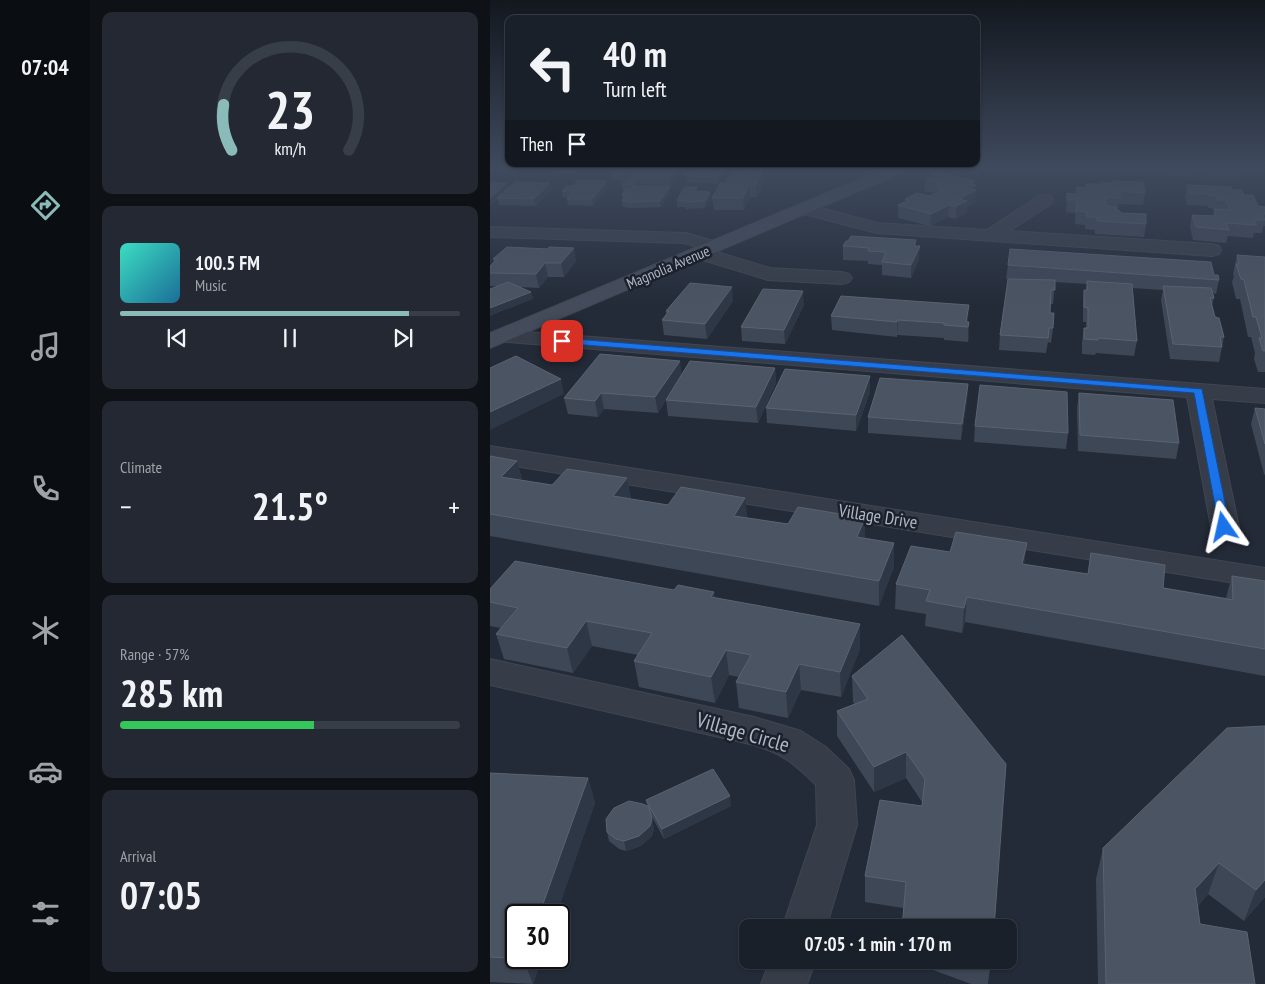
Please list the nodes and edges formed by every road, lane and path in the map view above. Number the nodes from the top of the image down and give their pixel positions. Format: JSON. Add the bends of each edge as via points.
{"nodes":[{"id":1,"x":792,"y":214,"type":"edge"},
{"id":2,"x":827,"y":214,"type":"edge"},
{"id":3,"x":1024,"y":214,"type":"edge"},
{"id":4,"x":490,"y":232,"type":"edge"},
{"id":5,"x":991,"y":236,"type":"junction"},
{"id":6,"x":707,"y":250,"type":"junction"},
{"id":7,"x":1212,"y":250,"type":"dead end"},
{"id":8,"x":842,"y":278,"type":"dead end"},
{"id":9,"x":496,"y":339,"type":"edge"},
{"id":10,"x":1198,"y":391,"type":"junction"},
{"id":11,"x":1265,"y":396,"type":"edge"},
{"id":12,"x":490,"y":454,"type":"edge"},
{"id":13,"x":1224,"y":527,"type":"dead end"},
{"id":14,"x":1265,"y":578,"type":"edge"},
{"id":15,"x":490,"y":672,"type":"edge"},
{"id":16,"x":807,"y":919,"type":"edge"},
{"id":17,"x":790,"y":969,"type":"edge"},
{"id":18,"x":784,"y":984,"type":"edge"}],
"edges":[{"from":1,"to":6,"type":"main road","name":"Magnolia Avenue"},
{"from":2,"to":5,"type":"street","via":[[876,228]]},
{"from":3,"to":5,"type":"street"},
{"from":4,"to":6,"type":"street","via":[[686,238]]},
{"from":5,"to":7,"type":"street"},
{"from":6,"to":8,"type":"street","via":[[768,274]]},
{"from":6,"to":9,"type":"main road","name":"Magnolia Avenue"},
{"from":9,"to":10,"type":"street"},
{"from":10,"to":11,"type":"street"},
{"from":10,"to":13,"type":"street"},
{"from":12,"to":14,"type":"street","name":"Village Drive"},
{"from":15,"to":16,"type":"street","name":"Village Circle","via":[[754,731],[788,741],[813,758],[835,780],[837,825]]},
{"from":17,"to":18,"type":"street"}]}
